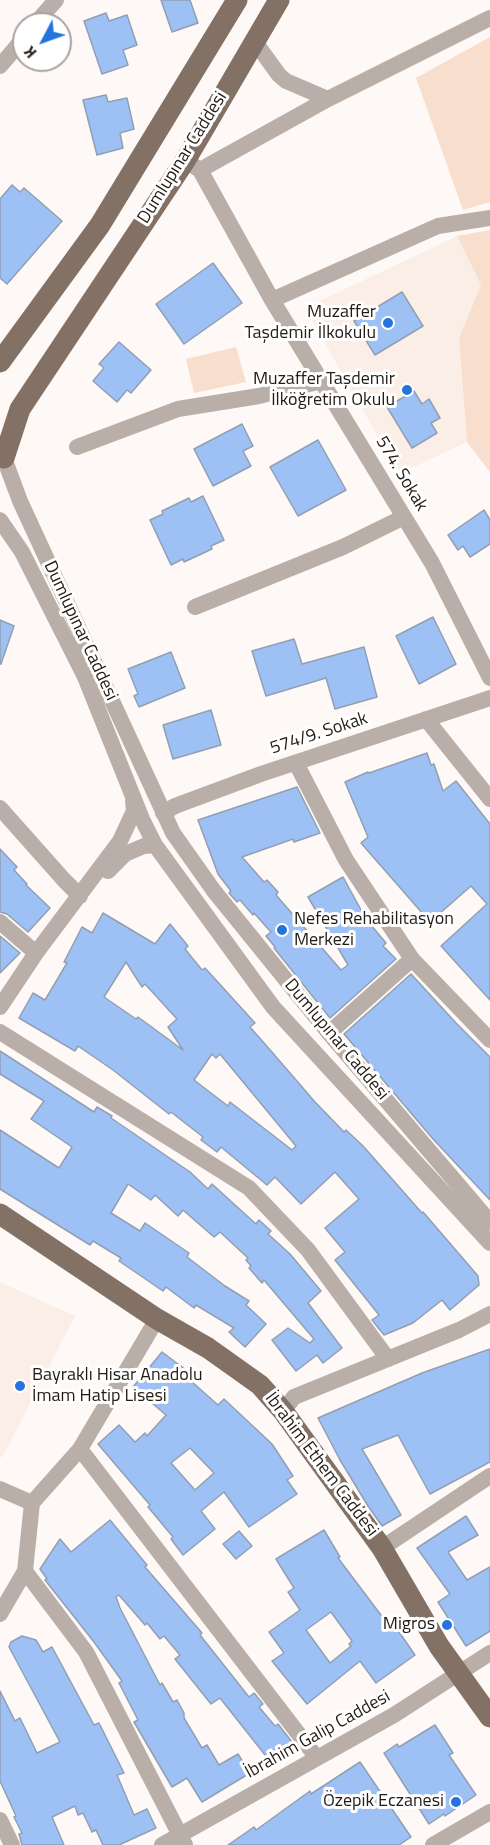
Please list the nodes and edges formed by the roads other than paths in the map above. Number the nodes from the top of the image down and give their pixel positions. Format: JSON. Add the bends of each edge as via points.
{"nodes":[{"id":1,"x":56,"y":0,"type":"edge"},
{"id":2,"x":237,"y":0,"type":"edge"},
{"id":3,"x":279,"y":0,"type":"edge"},
{"id":4,"x":46,"y":12,"type":"edge"},
{"id":5,"x":490,"y":18,"type":"edge"},
{"id":6,"x":255,"y":42,"type":"junction"},
{"id":7,"x":12,"y":52,"type":"edge"},
{"id":8,"x":0,"y":66,"type":"edge"},
{"id":9,"x":328,"y":99,"type":"junction"},
{"id":10,"x":193,"y":165,"type":"junction"},
{"id":11,"x":490,"y":218,"type":"edge"},
{"id":12,"x":272,"y":300,"type":"junction"},
{"id":13,"x":0,"y":362,"type":"edge"},
{"id":14,"x":322,"y":381,"type":"junction"},
{"id":15,"x":77,"y":447,"type":"dead end"},
{"id":16,"x":1,"y":460,"type":"edge"},
{"id":17,"x":404,"y":516,"type":"junction"},
{"id":18,"x":0,"y":520,"type":"edge"},
{"id":19,"x":195,"y":607,"type":"dead end"},
{"id":20,"x":490,"y":678,"type":"edge"},
{"id":21,"x":490,"y":698,"type":"edge"},
{"id":22,"x":426,"y":719,"type":"junction"},
{"id":23,"x":296,"y":762,"type":"junction"},
{"id":24,"x":132,"y":792,"type":"junction"},
{"id":25,"x":490,"y":799,"type":"edge"},
{"id":26,"x":0,"y":808,"type":"edge"},
{"id":27,"x":163,"y":813,"type":"junction"},
{"id":28,"x":155,"y":845,"type":"junction"},
{"id":29,"x":80,"y":896,"type":"junction"},
{"id":30,"x":0,"y":922,"type":"edge"},
{"id":31,"x":36,"y":953,"type":"junction"},
{"id":32,"x":412,"y":959,"type":"junction"},
{"id":33,"x":0,"y":1007,"type":"edge"},
{"id":34,"x":0,"y":1032,"type":"edge"},
{"id":35,"x":329,"y":1033,"type":"junction"},
{"id":36,"x":490,"y":1040,"type":"edge"},
{"id":37,"x":0,"y":1214,"type":"edge"},
{"id":38,"x":490,"y":1222,"type":"edge"},
{"id":39,"x":490,"y":1243,"type":"edge"},
{"id":40,"x":490,"y":1314,"type":"edge"},
{"id":41,"x":157,"y":1319,"type":"junction"},
{"id":42,"x":388,"y":1359,"type":"junction"},
{"id":43,"x":283,"y":1411,"type":"junction"},
{"id":44,"x":80,"y":1449,"type":"junction"},
{"id":45,"x":490,"y":1476,"type":"edge"},
{"id":46,"x":0,"y":1489,"type":"edge"},
{"id":47,"x":32,"y":1503,"type":"junction"},
{"id":48,"x":382,"y":1548,"type":"junction"},
{"id":49,"x":25,"y":1572,"type":"junction"},
{"id":50,"x":0,"y":1614,"type":"edge"},
{"id":51,"x":490,"y":1653,"type":"edge"},
{"id":52,"x":459,"y":1673,"type":"junction"},
{"id":53,"x":490,"y":1717,"type":"edge"},
{"id":54,"x":317,"y":1758,"type":"junction"},
{"id":55,"x":490,"y":1812,"type":"edge"},
{"id":56,"x":0,"y":1820,"type":"edge"},
{"id":57,"x":182,"y":1839,"type":"edge"},
{"id":58,"x":12,"y":1845,"type":"edge"},
{"id":59,"x":162,"y":1845,"type":"edge"},
{"id":60,"x":433,"y":1845,"type":"edge"}],
"edges":[{"from":1,"to":4,"type":"street"},
{"from":2,"to":13,"type":"main road","name":"Dumlupınar Caddesi","via":[[100,225]]},
{"from":3,"to":6,"type":"main road","name":"Dumlupınar Caddesi"},
{"from":5,"to":9,"type":"street"},
{"from":6,"to":9,"type":"street","via":[[286,81]]},
{"from":6,"to":10,"type":"main road","name":"Dumlupınar Caddesi"},
{"from":7,"to":8,"type":"street"},
{"from":9,"to":10,"type":"street"},
{"from":10,"to":12,"type":"street","name":"574. Sokak"},
{"from":10,"to":16,"type":"main road","name":"Dumlupınar Caddesi","via":[[20,409]]},
{"from":11,"to":12,"type":"street","via":[[438,226]]},
{"from":12,"to":14,"type":"street","name":"574. Sokak"},
{"from":14,"to":15,"type":"street","via":[[178,409]]},
{"from":14,"to":17,"type":"street","name":"574. Sokak"},
{"from":16,"to":27,"type":"street","name":"Dumlupınar Caddesi"},
{"from":17,"to":19,"type":"street","via":[[343,547]]},
{"from":17,"to":20,"type":"street","name":"574. Sokak"},
{"from":18,"to":24,"type":"street","name":"Dumlupınar Caddesi","via":[[22,552],[85,676]]},
{"from":21,"to":22,"type":"street","name":"574/9. Sokak"},
{"from":22,"to":23,"type":"street","name":"574/9. Sokak"},
{"from":22,"to":25,"type":"street"},
{"from":23,"to":27,"type":"street","name":"574/9. Sokak"},
{"from":23,"to":32,"type":"street","via":[[346,860]]},
{"from":24,"to":28,"type":"street","name":"Dumlupınar Caddesi"},
{"from":24,"to":29,"type":"street","via":[[134,811],[129,824]]},
{"from":26,"to":29,"type":"street"},
{"from":27,"to":35,"type":"street","name":"Dumlupınar Caddesi","via":[[214,891]]},
{"from":28,"to":29,"type":"street","via":[[125,854]]},
{"from":28,"to":39,"type":"street","name":"Dumlupınar Caddesi","via":[[273,1007]]},
{"from":29,"to":31,"type":"street"},
{"from":30,"to":31,"type":"street"},
{"from":31,"to":33,"type":"street"},
{"from":32,"to":35,"type":"street"},
{"from":32,"to":36,"type":"street"},
{"from":34,"to":42,"type":"street","via":[[249,1188],[308,1250]]},
{"from":35,"to":38,"type":"street","name":"Dumlupınar Caddesi"},
{"from":37,"to":41,"type":"main road","name":"İbrahim Ethem Caddesi"},
{"from":40,"to":42,"type":"street"},
{"from":41,"to":43,"type":"main road","name":"İbrahim Ethem Caddesi","via":[[208,1348],[260,1385]]},
{"from":41,"to":44,"type":"street"},
{"from":42,"to":43,"type":"street","via":[[294,1397]]},
{"from":43,"to":48,"type":"main road","name":"İbrahim Ethem Caddesi"},
{"from":44,"to":47,"type":"street"},
{"from":44,"to":54,"type":"street"},
{"from":45,"to":48,"type":"street"},
{"from":46,"to":47,"type":"street"},
{"from":47,"to":49,"type":"street"},
{"from":48,"to":52,"type":"main road","name":"İbrahim Ethem Caddesi"},
{"from":49,"to":50,"type":"street"},
{"from":49,"to":57,"type":"street","via":[[86,1652]]},
{"from":51,"to":52,"type":"street","name":"İbrahim Galip Caddesi"},
{"from":52,"to":53,"type":"main road","name":"İbrahim Ethem Caddesi"},
{"from":52,"to":54,"type":"street","name":"İbrahim Galip Caddesi","via":[[394,1716]]},
{"from":54,"to":57,"type":"street","name":"İbrahim Galip Caddesi"},
{"from":55,"to":60,"type":"street"},
{"from":56,"to":58,"type":"street"},
{"from":57,"to":59,"type":"street","name":"İbrahim Galip Caddesi"}]}
